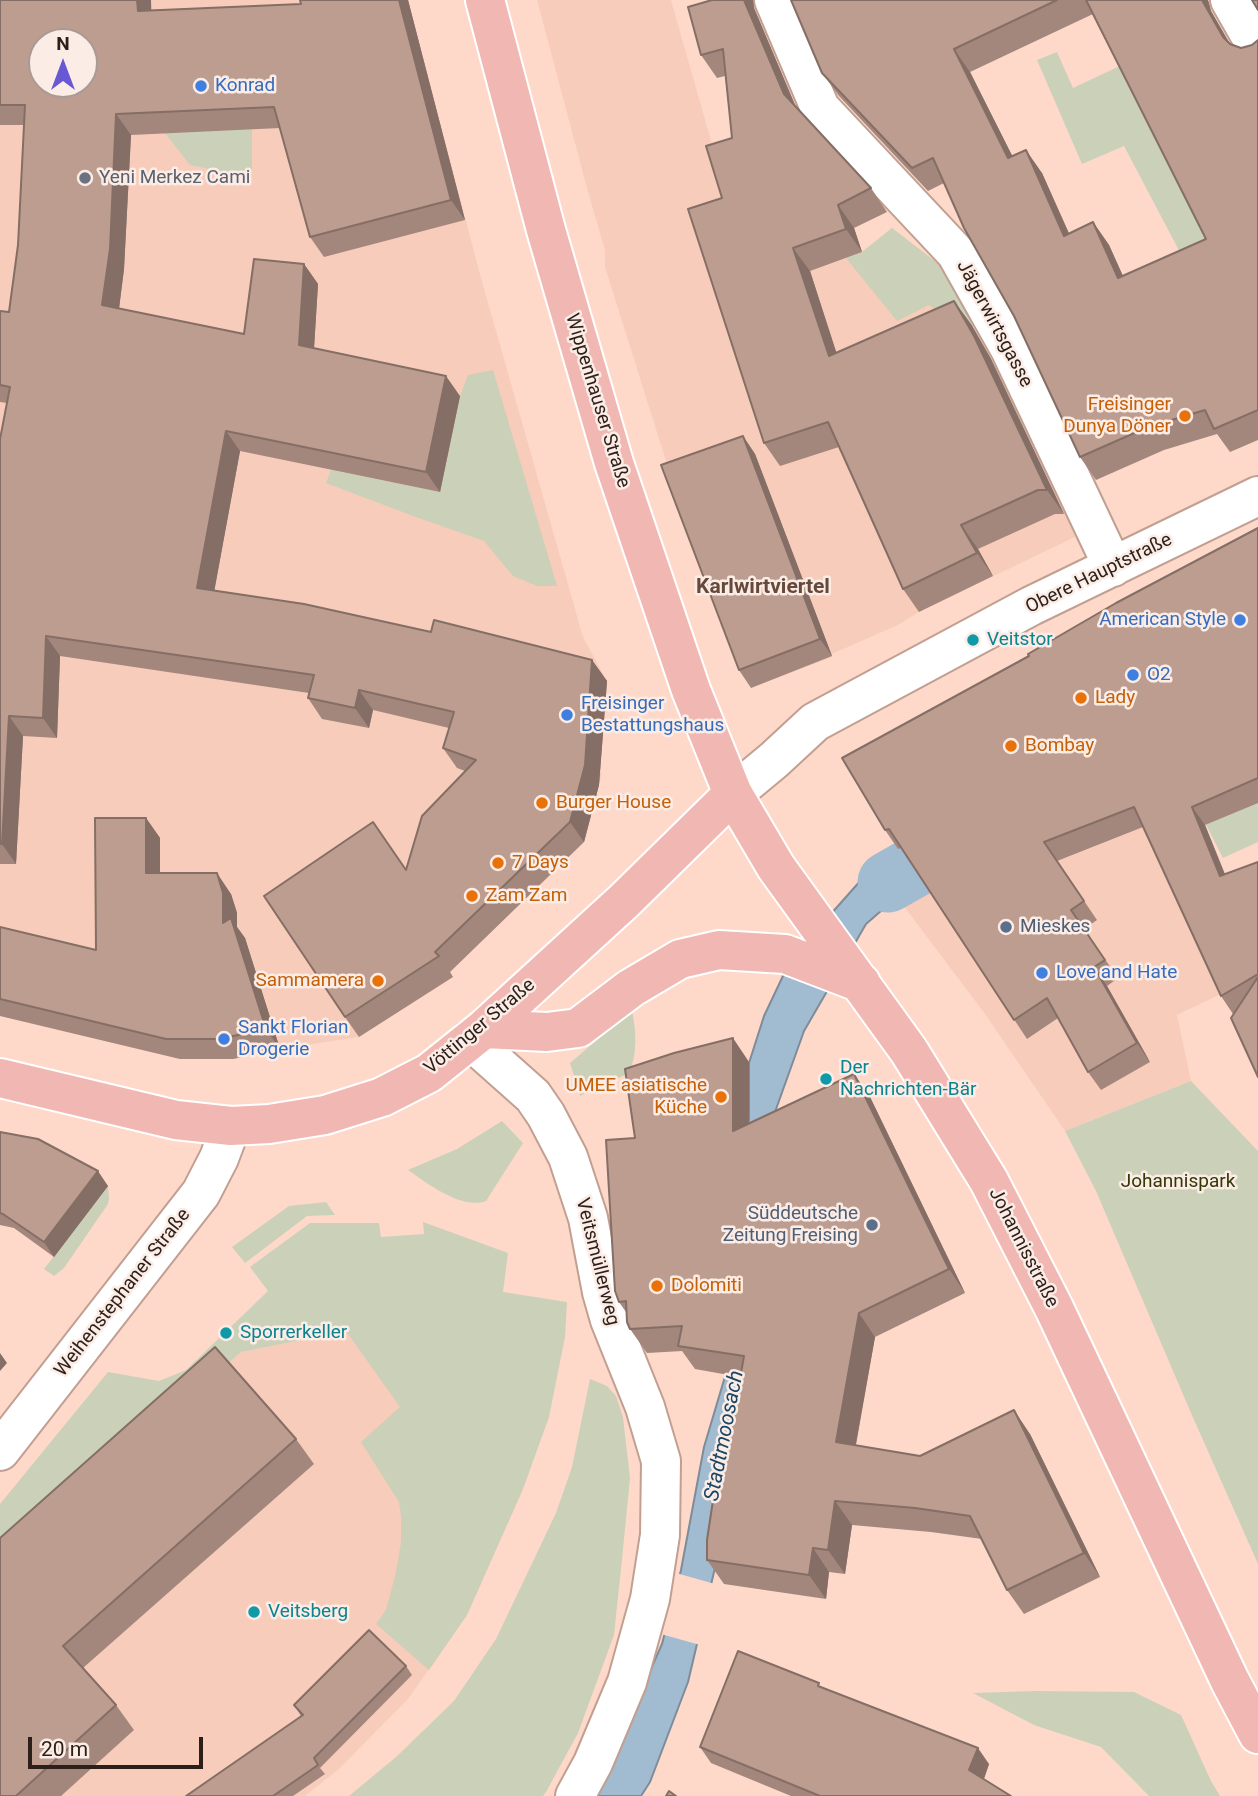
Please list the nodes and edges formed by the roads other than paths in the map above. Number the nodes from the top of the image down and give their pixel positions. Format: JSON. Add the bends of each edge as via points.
{"nodes":[{"id":1,"x":485,"y":0,"type":"edge"},
{"id":2,"x":774,"y":0,"type":"edge"},
{"id":3,"x":1230,"y":0,"type":"edge"},
{"id":4,"x":1258,"y":49,"type":"edge"},
{"id":5,"x":1258,"y":496,"type":"edge"},
{"id":6,"x":1113,"y":567,"type":"junction"},
{"id":7,"x":733,"y":794,"type":"junction"},
{"id":8,"x":861,"y":983,"type":"junction"},
{"id":9,"x":477,"y":1034,"type":"junction"},
{"id":10,"x":0,"y":1078,"type":"edge"},
{"id":11,"x":231,"y":1126,"type":"junction"},
{"id":12,"x":0,"y":1451,"type":"edge"},
{"id":13,"x":1258,"y":1734,"type":"edge"},
{"id":14,"x":575,"y":1796,"type":"edge"}],
"edges":[{"from":1,"to":7,"type":"main road","name":"Wippenhauser Straße","via":[[614,463],[691,690]]},
{"from":2,"to":6,"type":"street","name":"Jägerwirtsgasse","via":[[820,108],[956,253],[1010,349]]},
{"from":3,"to":4,"type":"street"},
{"from":5,"to":6,"type":"street","name":"Obere Hauptstraße"},
{"from":6,"to":7,"type":"street","name":"Obere Hauptstraße","via":[[815,722]]},
{"from":7,"to":8,"type":"main road","name":"Johannisstraße","via":[[776,867]]},
{"from":7,"to":9,"type":"main road","name":"Vöttinger Straße","via":[[624,901]]},
{"from":8,"to":9,"type":"main road","via":[[785,954],[719,950],[680,959],[578,1028]]},
{"from":8,"to":13,"type":"main road","name":"Johannisstraße","via":[[989,1181]]},
{"from":9,"to":11,"type":"main road","name":"Vöttinger Straße","via":[[429,1073],[382,1097],[325,1115]]},
{"from":9,"to":14,"type":"street","name":"Veitsmüllerweg","via":[[533,1096],[564,1148],[588,1218],[610,1320],[661,1461],[659,1601]]},
{"from":10,"to":11,"type":"main road","name":"Vöttinger Straße","via":[[176,1119]]},
{"from":11,"to":12,"type":"street","name":"Weihenstephaner Straße","via":[[201,1194]]}]}
